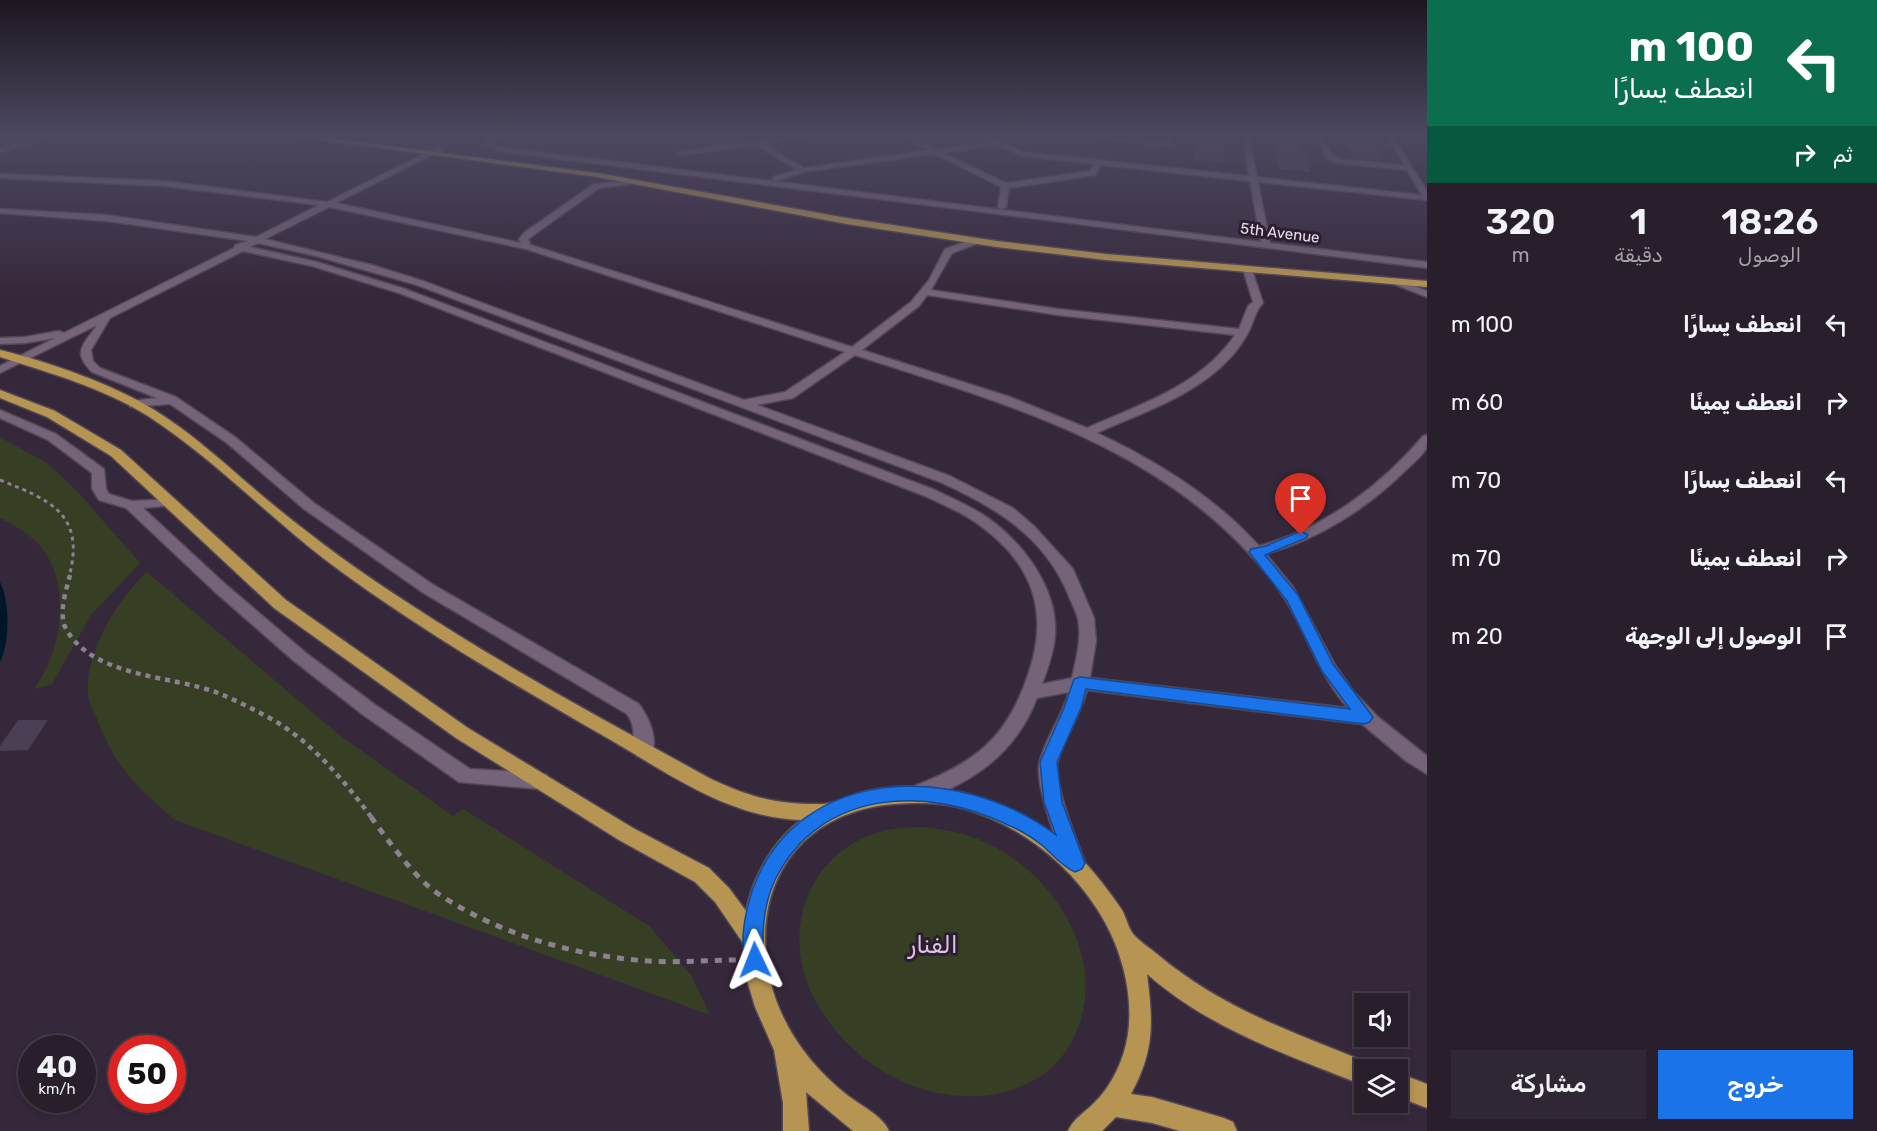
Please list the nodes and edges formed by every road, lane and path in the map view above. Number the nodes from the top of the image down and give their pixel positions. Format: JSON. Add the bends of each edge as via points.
{"nodes":[{"id":1,"x":231,"y":190,"type":"edge"},
{"id":2,"x":356,"y":190,"type":"edge"},
{"id":3,"x":592,"y":190,"type":"edge"},
{"id":4,"x":677,"y":190,"type":"edge"},
{"id":5,"x":716,"y":190,"type":"edge"},
{"id":6,"x":833,"y":190,"type":"edge"},
{"id":7,"x":863,"y":190,"type":"edge"},
{"id":8,"x":1004,"y":190,"type":"edge"},
{"id":9,"x":1255,"y":190,"type":"edge"},
{"id":10,"x":1357,"y":190,"type":"edge"},
{"id":11,"x":1427,"y":197,"type":"edge"},
{"id":12,"x":328,"y":204,"type":"junction"},
{"id":13,"x":1002,"y":207,"type":"junction"},
{"id":14,"x":0,"y":211,"type":"edge"},
{"id":15,"x":0,"y":219,"type":"edge"},
{"id":16,"x":930,"y":235,"type":"junction"},
{"id":17,"x":258,"y":240,"type":"junction"},
{"id":18,"x":976,"y":241,"type":"junction"},
{"id":19,"x":1265,"y":242,"type":"junction"},
{"id":20,"x":528,"y":247,"type":"junction"},
{"id":21,"x":243,"y":248,"type":"junction"},
{"id":22,"x":948,"y":250,"type":"junction"},
{"id":23,"x":1427,"y":260,"type":"edge"},
{"id":24,"x":1427,"y":265,"type":"edge"},
{"id":25,"x":1248,"y":269,"type":"junction"},
{"id":26,"x":1427,"y":278,"type":"edge"},
{"id":27,"x":1394,"y":281,"type":"junction"},
{"id":28,"x":1427,"y":284,"type":"edge"},
{"id":29,"x":924,"y":292,"type":"junction"},
{"id":30,"x":1427,"y":294,"type":"edge"},
{"id":31,"x":105,"y":318,"type":"junction"},
{"id":32,"x":82,"y":329,"type":"junction"},
{"id":33,"x":1242,"y":333,"type":"junction"},
{"id":34,"x":0,"y":341,"type":"edge"},
{"id":35,"x":854,"y":351,"type":"junction"},
{"id":36,"x":0,"y":353,"type":"edge"},
{"id":37,"x":21,"y":360,"type":"junction"},
{"id":38,"x":0,"y":370,"type":"edge"},
{"id":39,"x":0,"y":394,"type":"edge"},
{"id":40,"x":789,"y":394,"type":"junction"},
{"id":41,"x":172,"y":400,"type":"junction"},
{"id":42,"x":744,"y":403,"type":"junction"},
{"id":43,"x":134,"y":404,"type":"junction"},
{"id":44,"x":0,"y":414,"type":"edge"},
{"id":45,"x":790,"y":420,"type":"junction"},
{"id":46,"x":1088,"y":432,"type":"junction"},
{"id":47,"x":1427,"y":439,"type":"edge"},
{"id":48,"x":0,"y":480,"type":"edge"},
{"id":49,"x":170,"y":502,"type":"junction"},
{"id":50,"x":131,"y":505,"type":"junction"},
{"id":51,"x":1256,"y":552,"type":"junction"},
{"id":52,"x":1080,"y":683,"type":"junction"},
{"id":53,"x":1030,"y":693,"type":"junction"},
{"id":54,"x":1364,"y":717,"type":"junction"},
{"id":55,"x":644,"y":751,"type":"junction"},
{"id":56,"x":1427,"y":766,"type":"edge"},
{"id":57,"x":540,"y":781,"type":"junction"},
{"id":58,"x":919,"y":792,"type":"junction"},
{"id":59,"x":829,"y":812,"type":"junction"},
{"id":60,"x":1075,"y":863,"type":"junction"},
{"id":61,"x":1127,"y":942,"type":"junction"},
{"id":62,"x":754,"y":950,"type":"junction"},
{"id":63,"x":786,"y":1048,"type":"junction"},
{"id":64,"x":1354,"y":1070,"type":"edge"},
{"id":65,"x":1408,"y":1089,"type":"edge"},
{"id":66,"x":1427,"y":1096,"type":"edge"},
{"id":67,"x":1110,"y":1103,"type":"junction"},
{"id":68,"x":796,"y":1131,"type":"edge"},
{"id":69,"x":876,"y":1131,"type":"edge"},
{"id":70,"x":1081,"y":1131,"type":"edge"},
{"id":71,"x":1224,"y":1131,"type":"edge"}],
"edges":[{"from":1,"to":12,"type":"street"},
{"from":2,"to":12,"type":"street"},
{"from":3,"to":20,"type":"street","via":[[528,234],[523,239]]},
{"from":4,"to":16,"type":"main road"},
{"from":5,"to":26,"type":"main road","via":[[1000,238]]},
{"from":6,"to":19,"type":"street","name":"5th Avenue"},
{"from":7,"to":13,"type":"street","name":"5th Avenue"},
{"from":8,"to":13,"type":"street"},
{"from":9,"to":19,"type":"street"},
{"from":10,"to":11,"type":"street"},
{"from":12,"to":17,"type":"street"},
{"from":12,"to":20,"type":"street"},
{"from":13,"to":19,"type":"street","name":"5th Avenue"},
{"from":14,"to":17,"type":"street","via":[[116,219]]},
{"from":15,"to":21,"type":"street","via":[[101,226]]},
{"from":16,"to":18,"type":"main road"},
{"from":16,"to":22,"type":"street","via":[[941,240]]},
{"from":17,"to":21,"type":"street"},
{"from":17,"to":42,"type":"street","via":[[330,256],[420,283]]},
{"from":18,"to":22,"type":"street"},
{"from":18,"to":25,"type":"main road"},
{"from":19,"to":23,"type":"street","name":"5th Avenue"},
{"from":19,"to":24,"type":"street","name":"5th Avenue"},
{"from":20,"to":35,"type":"street"},
{"from":21,"to":31,"type":"street"},
{"from":21,"to":53,"type":"street","via":[[314,264],[402,291],[956,506],[984,522],[1017,554],[1040,593],[1047,614],[1047,633]]},
{"from":22,"to":29,"type":"street"},
{"from":25,"to":27,"type":"main road"},
{"from":25,"to":33,"type":"street","via":[[1258,303]]},
{"from":27,"to":28,"type":"main road"},
{"from":27,"to":30,"type":"street"},
{"from":29,"to":33,"type":"street"},
{"from":29,"to":35,"type":"street","via":[[915,304]]},
{"from":31,"to":32,"type":"street"},
{"from":31,"to":41,"type":"street","via":[[85,348],[88,363]]},
{"from":32,"to":34,"type":"street"},
{"from":32,"to":37,"type":"street"},
{"from":33,"to":46,"type":"street","via":[[1229,353],[1184,389]]},
{"from":35,"to":40,"type":"street"},
{"from":35,"to":46,"type":"street","via":[[1006,400]]},
{"from":36,"to":37,"type":"main road"},
{"from":37,"to":38,"type":"street"},
{"from":37,"to":43,"type":"main road","via":[[82,380]]},
{"from":39,"to":49,"type":"main road","via":[[84,432],[116,453]]},
{"from":40,"to":42,"type":"street"},
{"from":40,"to":45,"type":"street"},
{"from":41,"to":43,"type":"street"},
{"from":41,"to":55,"type":"street","via":[[397,568],[633,709],[642,721]]},
{"from":42,"to":45,"type":"street"},
{"from":43,"to":55,"type":"main road","via":[[173,427],[328,554],[399,605]]},
{"from":44,"to":50,"type":"street","via":[[68,449],[99,472],[99,489],[104,496]]},
{"from":45,"to":52,"type":"street","via":[[978,494],[1008,511],[1030,530],[1065,569],[1086,618],[1088,641]]},
{"from":46,"to":51,"type":"street","via":[[1181,484]]},
{"from":47,"to":51,"type":"street","via":[[1385,484],[1360,502],[1308,532],[1270,550]]},
{"from":48,"to":62,"type":"path","via":[[46,501],[60,512],[73,532],[72,567],[63,601],[65,627],[82,648],[107,664],[218,693],[266,716],[310,745],[396,851],[435,892],[493,924],[568,951],[649,961]]},
{"from":49,"to":50,"type":"street"},
{"from":49,"to":57,"type":"main road","via":[[289,611],[462,734]]},
{"from":50,"to":57,"type":"street","via":[[300,657],[466,777]]},
{"from":51,"to":54,"type":"street","via":[[1293,599],[1327,667]]},
{"from":52,"to":53,"type":"street"},
{"from":52,"to":54,"type":"street"},
{"from":52,"to":60,"type":"street","via":[[1048,762],[1053,802]]},
{"from":53,"to":58,"type":"street","via":[[1007,739],[984,761],[957,778]]},
{"from":54,"to":56,"type":"street"},
{"from":55,"to":59,"type":"main road","via":[[740,801],[777,811]]},
{"from":57,"to":62,"type":"main road","via":[[702,875],[723,895]]},
{"from":58,"to":59,"type":"main road","via":[[857,800]]},
{"from":58,"to":60,"type":"main road","via":[[952,796],[1017,820]]},
{"from":59,"to":62,"type":"main road","via":[[783,850],[767,876],[757,906]]},
{"from":60,"to":61,"type":"main road","via":[[1100,891]]},
{"from":61,"to":64,"type":"main road","via":[[1214,1009]]},
{"from":61,"to":67,"type":"main road","via":[[1141,995],[1141,1031],[1132,1067]]},
{"from":62,"to":63,"type":"main road","via":[[756,975],[767,1012]]},
{"from":63,"to":68,"type":"main road","via":[[796,1103]]},
{"from":63,"to":69,"type":"main road","via":[[812,1082],[846,1113]]},
{"from":65,"to":66,"type":"main road"},
{"from":67,"to":70,"type":"main road"},
{"from":67,"to":71,"type":"main road","via":[[1152,1110]]}]}
